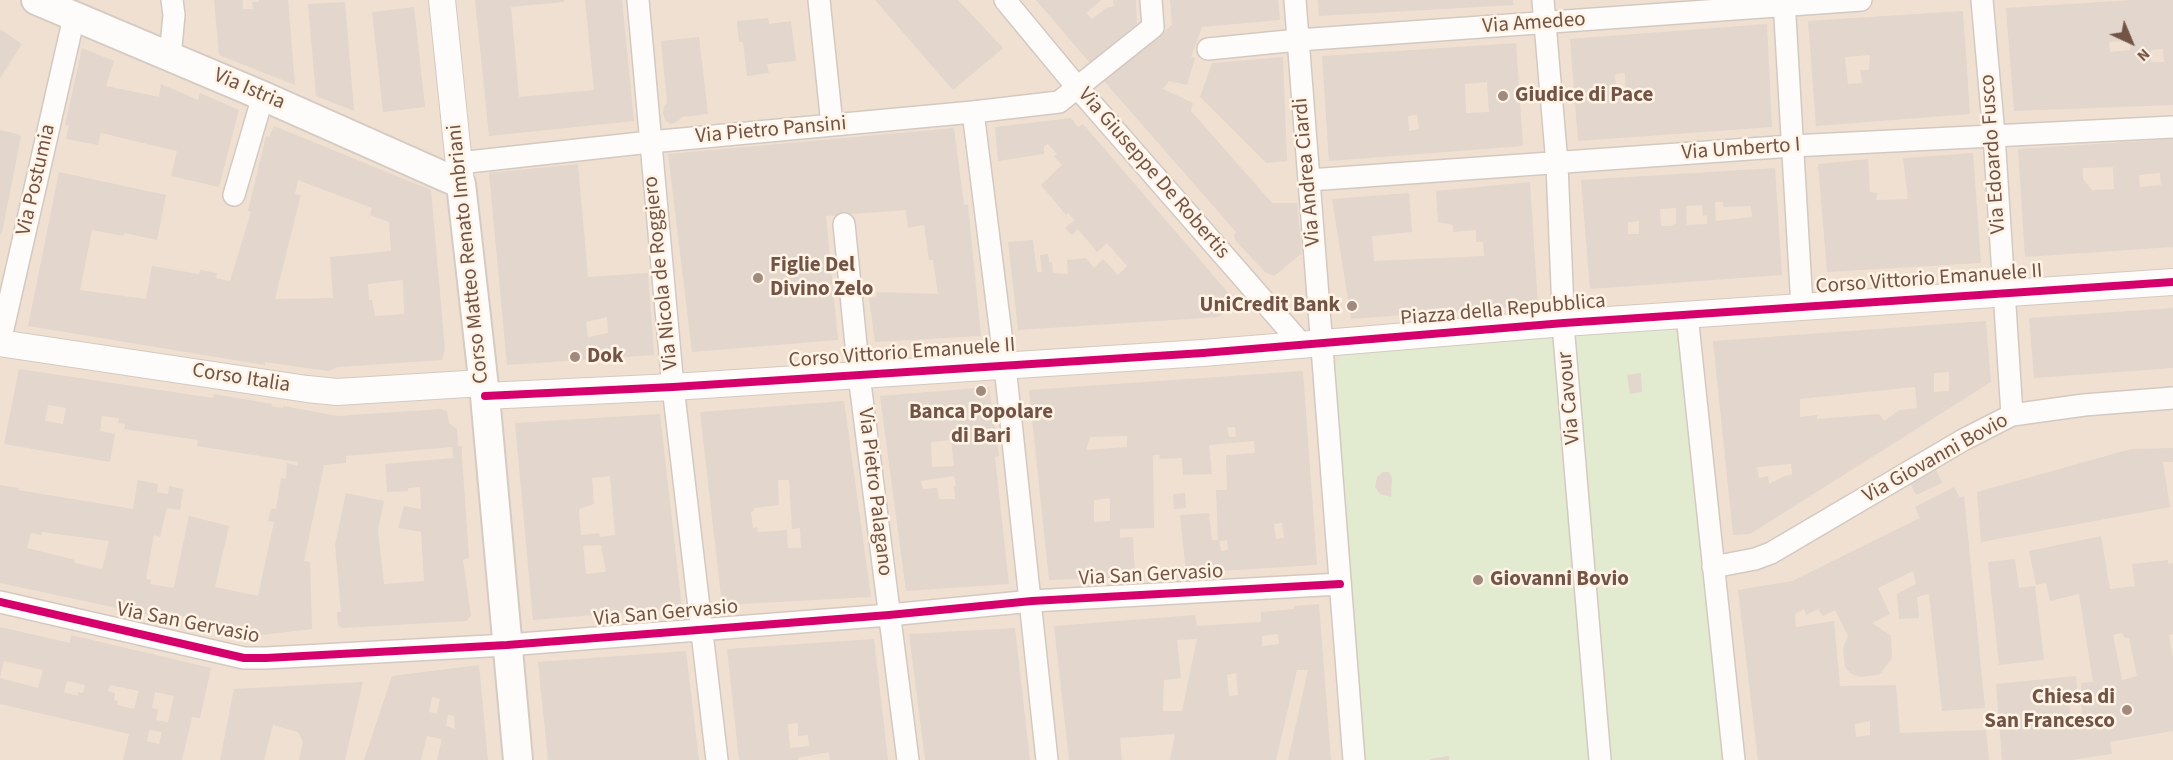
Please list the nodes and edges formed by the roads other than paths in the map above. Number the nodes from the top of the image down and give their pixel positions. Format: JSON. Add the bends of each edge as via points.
{"nodes":[{"id":1,"x":36,"y":0,"type":"edge"},
{"id":2,"x":172,"y":0,"type":"edge"},
{"id":3,"x":442,"y":0,"type":"edge"},
{"id":4,"x":638,"y":0,"type":"edge"},
{"id":5,"x":819,"y":0,"type":"edge"},
{"id":6,"x":1005,"y":0,"type":"edge"},
{"id":7,"x":1151,"y":0,"type":"edge"},
{"id":8,"x":1295,"y":0,"type":"edge"},
{"id":9,"x":1543,"y":0,"type":"edge"},
{"id":10,"x":1861,"y":0,"type":"edge"},
{"id":11,"x":1982,"y":0,"type":"edge"},
{"id":12,"x":1784,"y":2,"type":"edge"},
{"id":13,"x":1725,"y":4,"type":"edge"},
{"id":14,"x":74,"y":17,"type":"junction"},
{"id":15,"x":1545,"y":24,"type":"junction"},
{"id":16,"x":1298,"y":40,"type":"junction"},
{"id":17,"x":1208,"y":49,"type":"dead end"},
{"id":18,"x":170,"y":57,"type":"junction"},
{"id":19,"x":1077,"y":87,"type":"junction"},
{"id":20,"x":263,"y":96,"type":"junction"},
{"id":21,"x":973,"y":112,"type":"junction"},
{"id":22,"x":831,"y":125,"type":"junction"},
{"id":23,"x":2173,"y":127,"type":"edge"},
{"id":24,"x":1994,"y":135,"type":"junction"},
{"id":25,"x":650,"y":142,"type":"junction"},
{"id":26,"x":1792,"y":146,"type":"junction"},
{"id":27,"x":1557,"y":164,"type":"junction"},
{"id":28,"x":460,"y":173,"type":"junction"},
{"id":29,"x":1309,"y":180,"type":"junction"},
{"id":30,"x":234,"y":195,"type":"dead end"},
{"id":31,"x":844,"y":224,"type":"dead end"},
{"id":32,"x":2173,"y":282,"type":"edge"},
{"id":33,"x":2004,"y":292,"type":"junction"},
{"id":34,"x":1802,"y":307,"type":"junction"},
{"id":35,"x":1688,"y":315,"type":"junction"},
{"id":36,"x":1564,"y":323,"type":"junction"},
{"id":37,"x":0,"y":343,"type":"edge"},
{"id":38,"x":1312,"y":345,"type":"junction"},
{"id":39,"x":1005,"y":366,"type":"junction"},
{"id":40,"x":859,"y":375,"type":"junction"},
{"id":41,"x":674,"y":387,"type":"junction"},
{"id":42,"x":484,"y":389,"type":"junction"},
{"id":43,"x":2173,"y":398,"type":"edge"},
{"id":44,"x":2012,"y":415,"type":"junction"},
{"id":45,"x":1713,"y":567,"type":"junction"},
{"id":46,"x":1340,"y":584,"type":"junction"},
{"id":47,"x":1032,"y":601,"type":"junction"},
{"id":48,"x":0,"y":602,"type":"edge"},
{"id":49,"x":889,"y":615,"type":"junction"},
{"id":50,"x":702,"y":628,"type":"junction"},
{"id":51,"x":507,"y":645,"type":"junction"},
{"id":52,"x":518,"y":760,"type":"edge"},
{"id":53,"x":717,"y":760,"type":"edge"},
{"id":54,"x":908,"y":760,"type":"edge"},
{"id":55,"x":1047,"y":760,"type":"edge"},
{"id":56,"x":1354,"y":760,"type":"edge"},
{"id":57,"x":1600,"y":760,"type":"edge"},
{"id":58,"x":1734,"y":760,"type":"edge"}],
"edges":[{"from":1,"to":14,"type":"main road","name":"Via Istria"},
{"from":2,"to":18,"type":"street"},
{"from":3,"to":28,"type":"street","name":"Corso Matteo Renato Imbriani"},
{"from":4,"to":25,"type":"street","name":"Via Nicola de Roggiero"},
{"from":5,"to":22,"type":"street"},
{"from":6,"to":19,"type":"street","name":"Via Giuseppe De Robertis"},
{"from":7,"to":19,"type":"street","name":"Via Pietro Pansini","via":[[1153,27]]},
{"from":8,"to":16,"type":"street","name":"Via Andrea Ciardi"},
{"from":9,"to":15,"type":"street","name":"Via Cavour"},
{"from":10,"to":12,"type":"street","name":"Via Amedeo"},
{"from":11,"to":24,"type":"street","name":"Via Edoardo Fusco"},
{"from":12,"to":13,"type":"street","name":"Via Amedeo"},
{"from":12,"to":26,"type":"street"},
{"from":13,"to":15,"type":"street","name":"Via Amedeo"},
{"from":14,"to":18,"type":"main road","name":"Via Istria"},
{"from":14,"to":37,"type":"street","name":"Via Postumia"},
{"from":15,"to":16,"type":"street","name":"Via Amedeo"},
{"from":15,"to":27,"type":"street","name":"Via Cavour"},
{"from":16,"to":17,"type":"street","name":"Via Amedeo"},
{"from":16,"to":29,"type":"street","name":"Via Andrea Ciardi"},
{"from":18,"to":20,"type":"main road","name":"Via Istria"},
{"from":19,"to":21,"type":"street","name":"Via Pietro Pansini","via":[[1059,102]]},
{"from":19,"to":38,"type":"street","name":"Via Giuseppe De Robertis"},
{"from":20,"to":28,"type":"main road","name":"Via Istria"},
{"from":20,"to":30,"type":"street"},
{"from":21,"to":22,"type":"street","name":"Via Pietro Pansini"},
{"from":21,"to":39,"type":"street"},
{"from":22,"to":25,"type":"street","name":"Via Pietro Pansini"},
{"from":23,"to":24,"type":"street","name":"Via Umberto I"},
{"from":24,"to":26,"type":"street","name":"Via Umberto I"},
{"from":24,"to":33,"type":"street","name":"Via Edoardo Fusco"},
{"from":25,"to":28,"type":"street","name":"Via Pietro Pansini"},
{"from":25,"to":41,"type":"street","name":"Via Nicola de Roggiero"},
{"from":26,"to":27,"type":"street","name":"Via Umberto I"},
{"from":26,"to":34,"type":"street"},
{"from":27,"to":29,"type":"street","name":"Via Umberto I"},
{"from":27,"to":36,"type":"street","name":"Via Cavour"},
{"from":28,"to":42,"type":"main road","name":"Corso Matteo Renato Imbriani"},
{"from":29,"to":38,"type":"street","name":"Via Andrea Ciardi"},
{"from":31,"to":40,"type":"street","name":"Via Pietro Palagano"},
{"from":32,"to":33,"type":"street","name":"Corso Vittorio Emanuele II"},
{"from":33,"to":34,"type":"street","name":"Corso Vittorio Emanuele II"},
{"from":33,"to":44,"type":"street","name":"Via Edoardo Fusco"},
{"from":34,"to":35,"type":"street","name":"Corso Vittorio Emanuele II"},
{"from":35,"to":36,"type":"street","name":"Piazza della Repubblica"},
{"from":35,"to":45,"type":"street"},
{"from":36,"to":38,"type":"street","name":"Piazza della Repubblica"},
{"from":36,"to":57,"type":"street","name":"Via Cavour"},
{"from":37,"to":42,"type":"street","name":"Corso Italia","via":[[307,389]]},
{"from":38,"to":39,"type":"street","name":"Corso Vittorio Emanuele II"},
{"from":38,"to":46,"type":"street"},
{"from":39,"to":40,"type":"street","name":"Corso Vittorio Emanuele II"},
{"from":39,"to":47,"type":"street"},
{"from":40,"to":41,"type":"street","name":"Corso Vittorio Emanuele II"},
{"from":40,"to":49,"type":"street","name":"Via Pietro Palagano"},
{"from":41,"to":42,"type":"street","name":"Corso Vittorio Emanuele II"},
{"from":41,"to":50,"type":"street","name":"Via Nicola de Roggiero"},
{"from":42,"to":51,"type":"main road","name":"Corso Matteo Renato Imbriani"},
{"from":43,"to":44,"type":"street","name":"Via Giovanni Bovio"},
{"from":44,"to":45,"type":"street","name":"Via Giovanni Bovio","via":[[1771,553]]},
{"from":45,"to":58,"type":"street"},
{"from":46,"to":47,"type":"street","name":"Via San Gervasio"},
{"from":46,"to":56,"type":"street"},
{"from":47,"to":49,"type":"street","name":"Via San Gervasio"},
{"from":47,"to":55,"type":"street"},
{"from":48,"to":51,"type":"street","name":"Via San Gervasio","via":[[244,658]]},
{"from":49,"to":50,"type":"street","name":"Via San Gervasio"},
{"from":49,"to":54,"type":"street","name":"Via Pietro Palagano"},
{"from":50,"to":51,"type":"street","name":"Via San Gervasio"},
{"from":50,"to":53,"type":"street","name":"Via Nicola de Roggiero"},
{"from":51,"to":52,"type":"main road","name":"Corso Matteo Renato Imbriani"}]}
